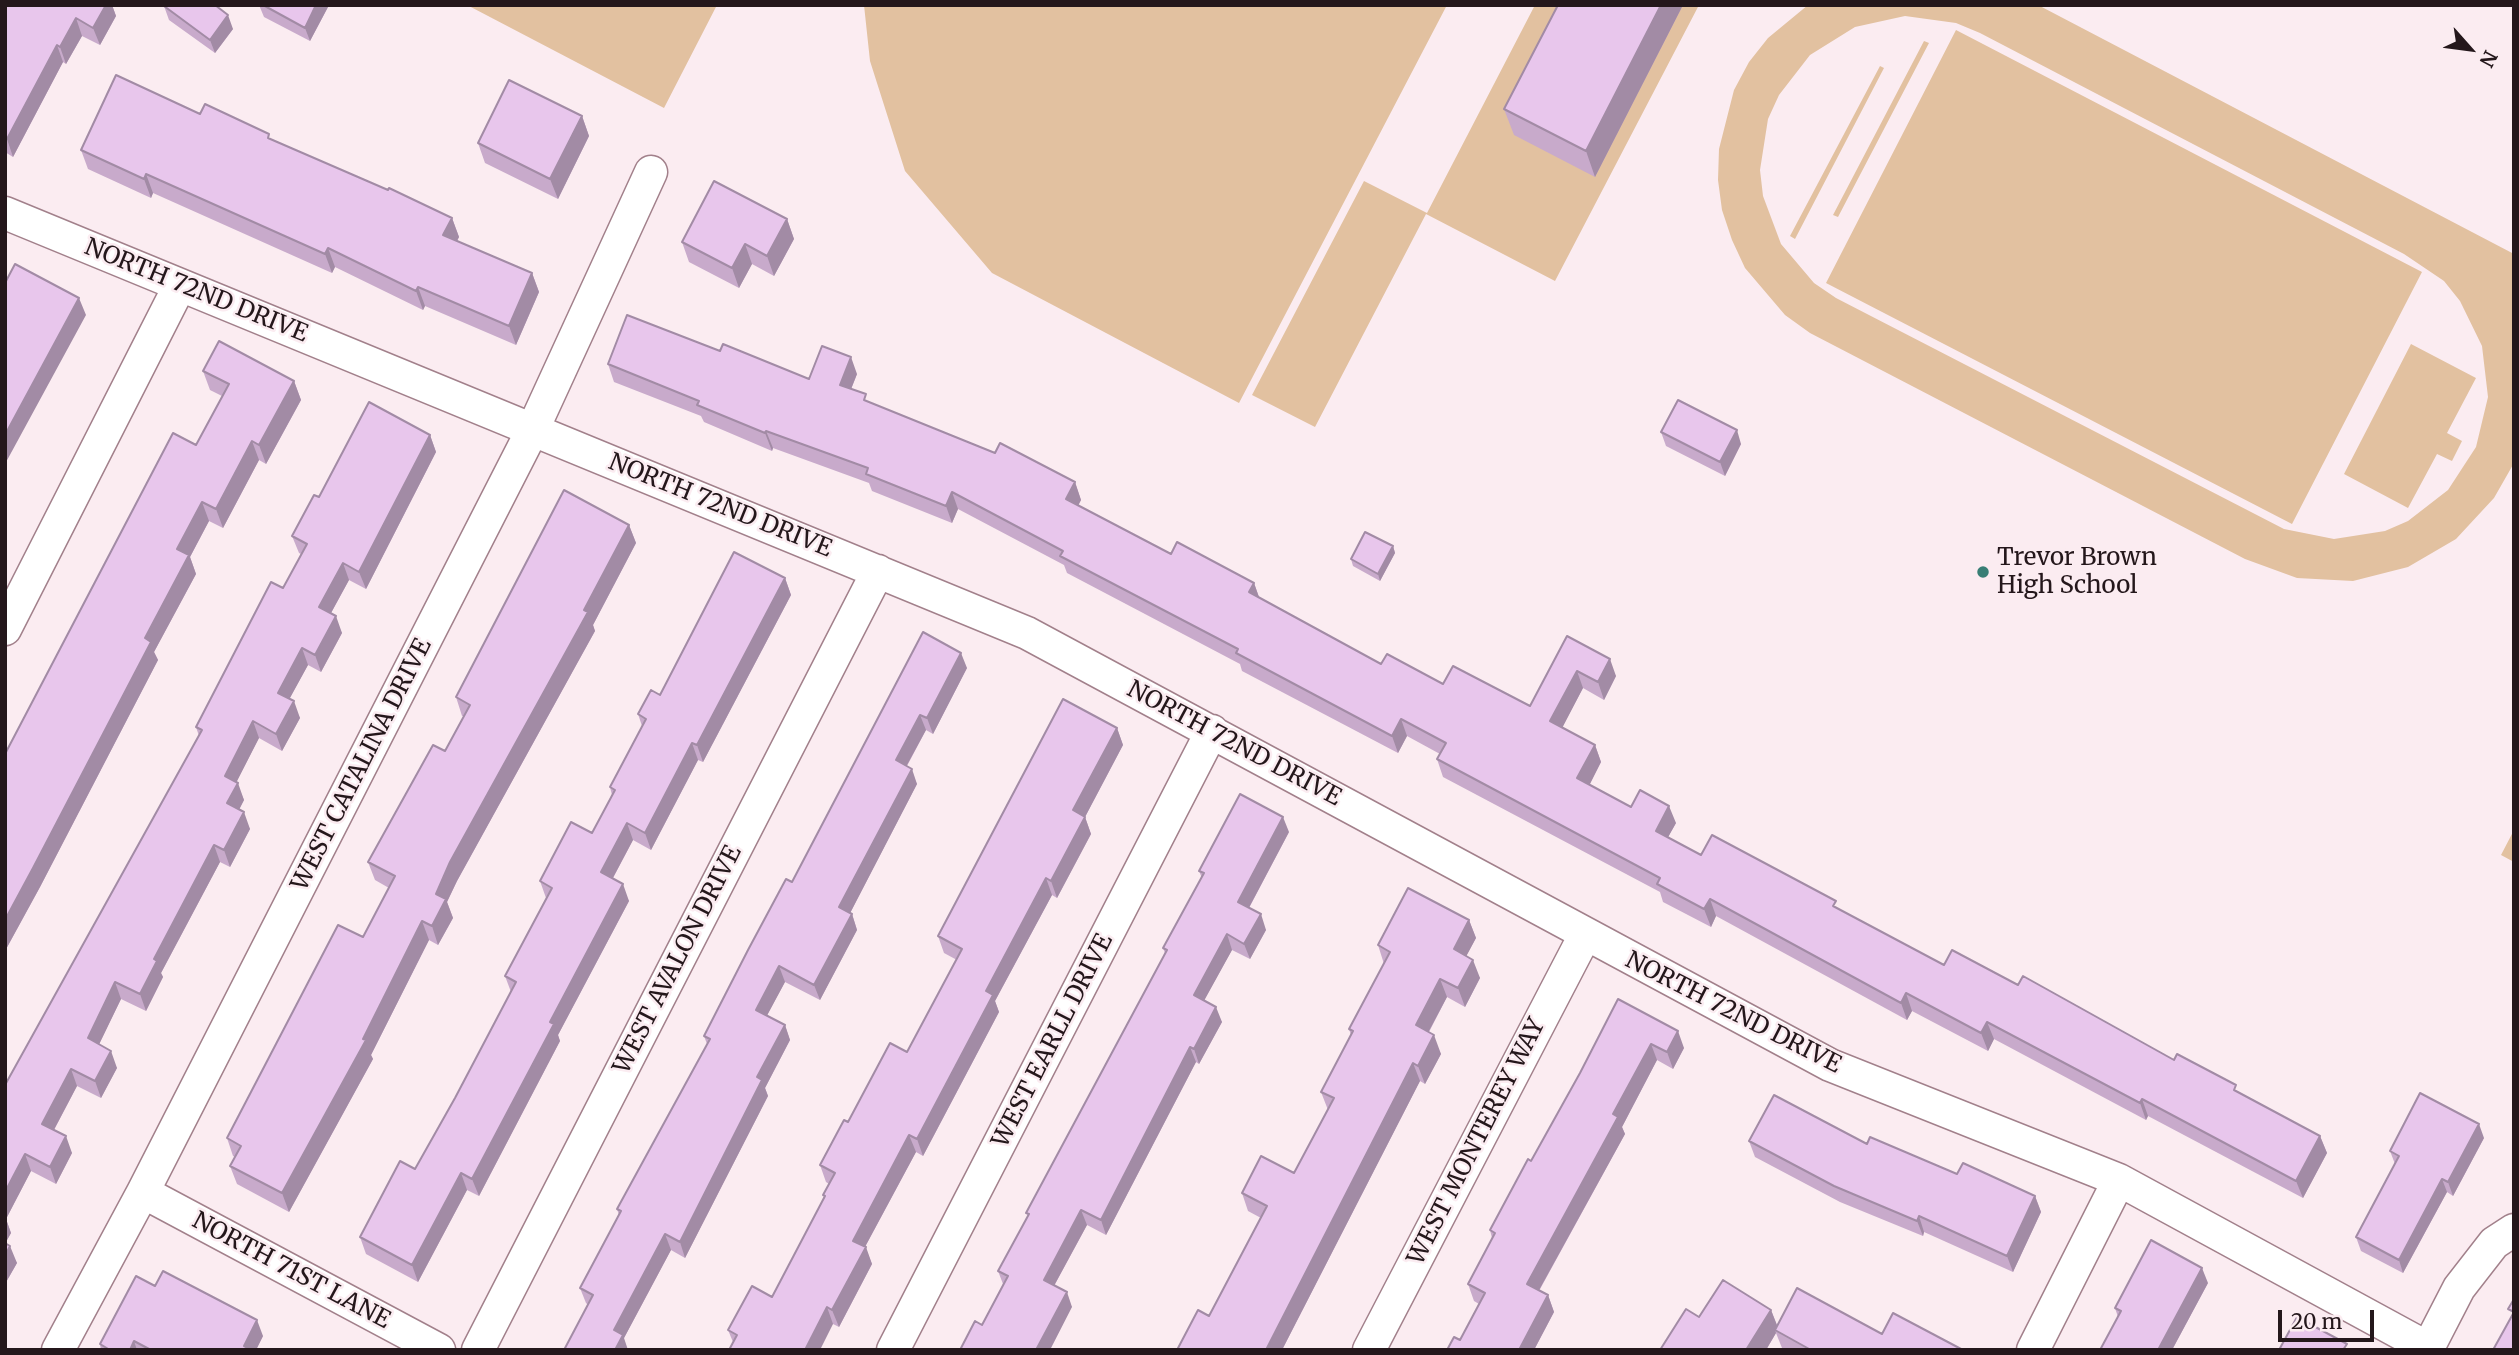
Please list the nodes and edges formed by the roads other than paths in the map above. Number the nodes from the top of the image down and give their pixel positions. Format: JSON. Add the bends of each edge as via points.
{"nodes":[{"id":1,"x":651,"y":172,"type":"dead end"},
{"id":2,"x":5,"y":213,"type":"edge"},
{"id":3,"x":180,"y":285,"type":"junction"},
{"id":4,"x":533,"y":429,"type":"junction"},
{"id":5,"x":878,"y":571,"type":"junction"},
{"id":6,"x":5,"y":629,"type":"edge"},
{"id":7,"x":1212,"y":731,"type":"junction"},
{"id":8,"x":1585,"y":935,"type":"junction"},
{"id":9,"x":2119,"y":1180,"type":"junction"},
{"id":10,"x":144,"y":1192,"type":"junction"},
{"id":11,"x":2504,"y":1237,"type":"edge"},
{"id":12,"x":2428,"y":1349,"type":"edge"},
{"id":13,"x":58,"y":1350,"type":"edge"},
{"id":14,"x":439,"y":1350,"type":"edge"},
{"id":15,"x":478,"y":1350,"type":"edge"},
{"id":16,"x":893,"y":1350,"type":"edge"},
{"id":17,"x":1370,"y":1350,"type":"edge"},
{"id":18,"x":2033,"y":1350,"type":"edge"}],
"edges":[{"from":1,"to":4,"type":"street","name":"WEST CATALINA DRIVE"},
{"from":2,"to":3,"type":"street","name":"NORTH 72ND DRIVE"},
{"from":3,"to":4,"type":"street","name":"NORTH 72ND DRIVE"},
{"from":3,"to":6,"type":"street"},
{"from":4,"to":5,"type":"street","name":"NORTH 72ND DRIVE"},
{"from":4,"to":10,"type":"street","name":"WEST CATALINA DRIVE"},
{"from":5,"to":7,"type":"street","name":"NORTH 72ND DRIVE","via":[[1027,633]]},
{"from":5,"to":15,"type":"street","name":"WEST AVALON DRIVE"},
{"from":7,"to":8,"type":"street","name":"NORTH 72ND DRIVE"},
{"from":7,"to":16,"type":"street","name":"WEST EARLL DRIVE"},
{"from":8,"to":9,"type":"street","name":"NORTH 72ND DRIVE","via":[[1830,1065]]},
{"from":8,"to":17,"type":"street","name":"WEST MONTEREY WAY"},
{"from":9,"to":12,"type":"street","name":"NORTH 72ND DRIVE"},
{"from":9,"to":18,"type":"street"},
{"from":10,"to":13,"type":"street","name":"WEST CATALINA DRIVE"},
{"from":10,"to":14,"type":"street","name":"NORTH 71ST LANE"},
{"from":11,"to":12,"type":"street","via":[[2459,1288]]}]}
